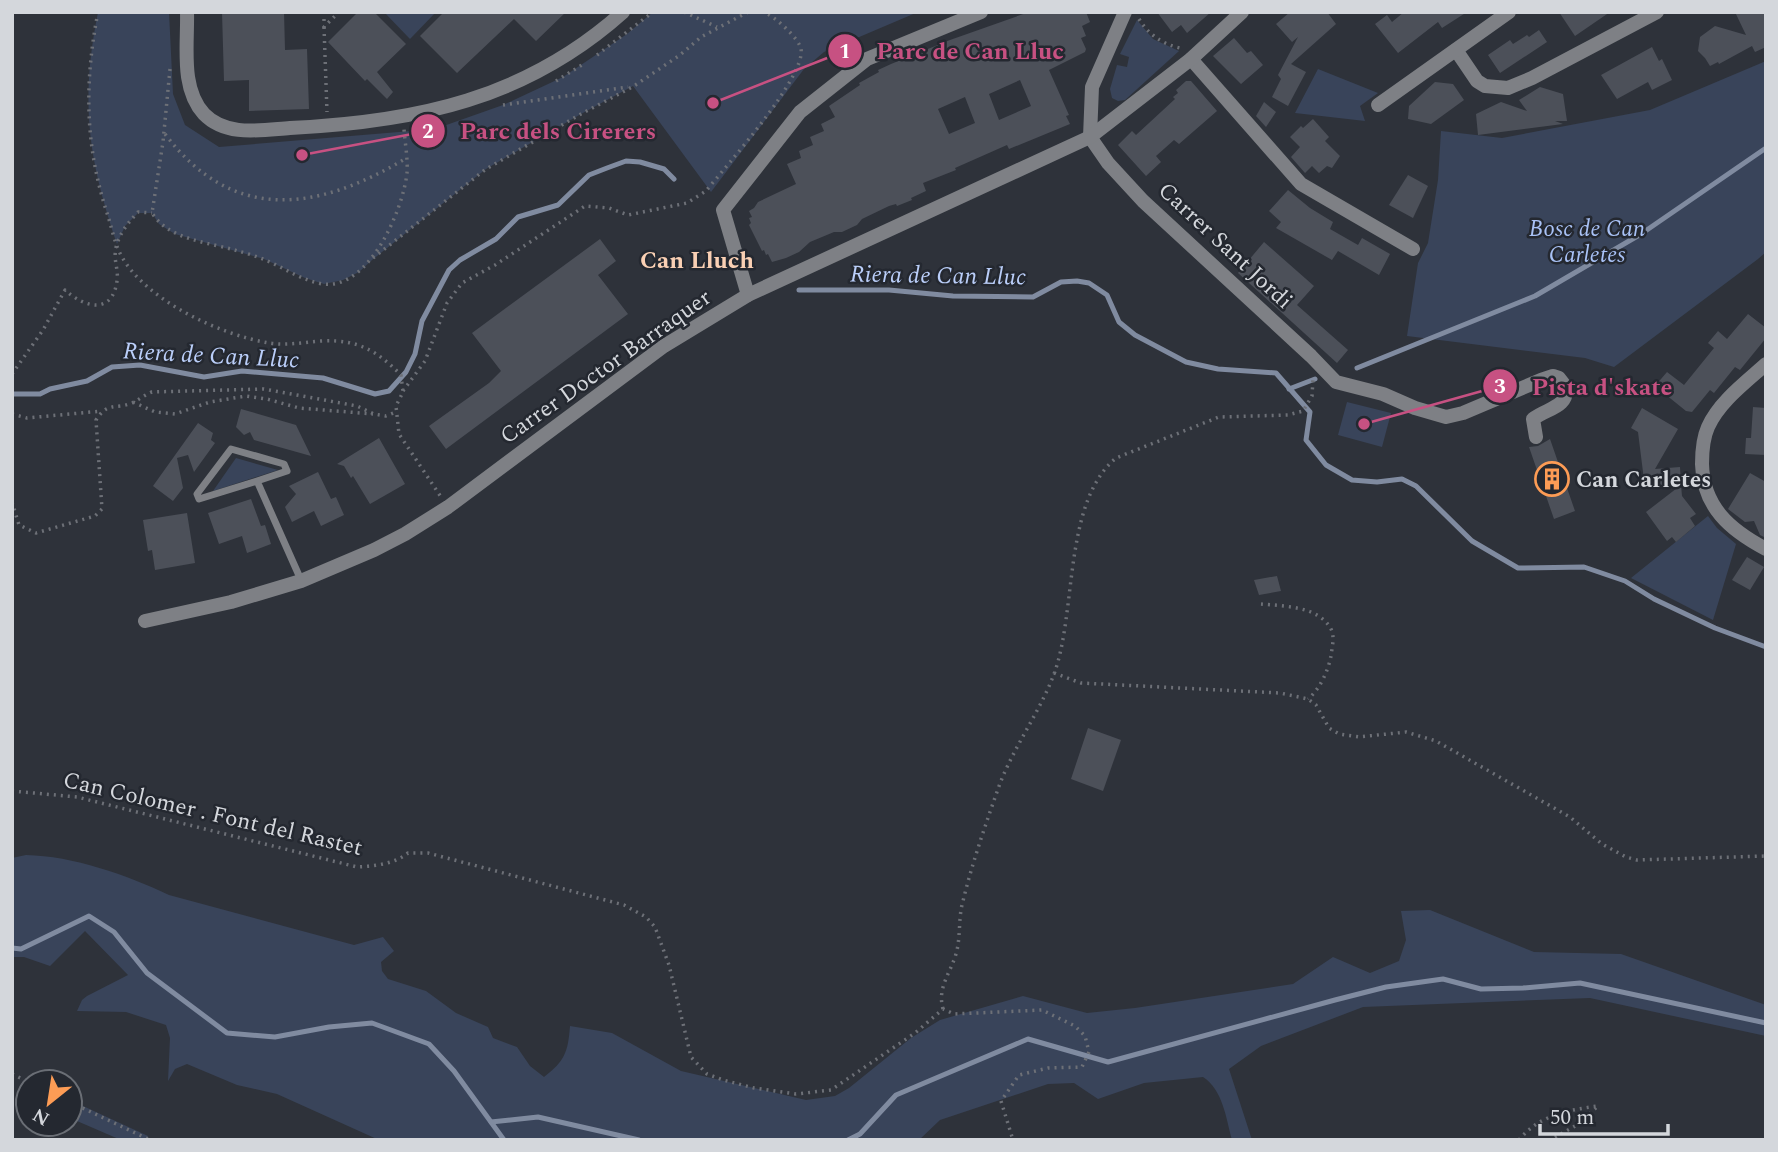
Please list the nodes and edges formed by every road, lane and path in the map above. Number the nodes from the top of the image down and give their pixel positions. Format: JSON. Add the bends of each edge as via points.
{"nodes":[{"id":1,"x":98,"y":12,"type":"edge"},
{"id":2,"x":187,"y":12,"type":"edge"},
{"id":3,"x":324,"y":12,"type":"edge"},
{"id":4,"x":339,"y":12,"type":"edge"},
{"id":5,"x":623,"y":12,"type":"edge"},
{"id":6,"x":684,"y":12,"type":"edge"},
{"id":7,"x":748,"y":12,"type":"edge"},
{"id":8,"x":764,"y":12,"type":"edge"},
{"id":9,"x":981,"y":12,"type":"edge"},
{"id":10,"x":1125,"y":12,"type":"edge"},
{"id":11,"x":1242,"y":12,"type":"edge"},
{"id":12,"x":1509,"y":12,"type":"edge"},
{"id":13,"x":1657,"y":12,"type":"edge"},
{"id":14,"x":1136,"y":13,"type":"edge"},
{"id":15,"x":324,"y":27,"type":"junction"},
{"id":16,"x":717,"y":27,"type":"junction"},
{"id":17,"x":1456,"y":50,"type":"junction"},
{"id":18,"x":1188,"y":54,"type":"junction"},
{"id":19,"x":170,"y":69,"type":"dead end"},
{"id":20,"x":634,"y":86,"type":"junction"},
{"id":21,"x":503,"y":105,"type":"dead end"},
{"id":22,"x":1378,"y":105,"type":"dead end"},
{"id":23,"x":328,"y":127,"type":"junction"},
{"id":24,"x":404,"y":130,"type":"dead end"},
{"id":25,"x":164,"y":132,"type":"junction"},
{"id":26,"x":1090,"y":137,"type":"junction"},
{"id":27,"x":406,"y":158,"type":"junction"},
{"id":28,"x":152,"y":213,"type":"junction"},
{"id":29,"x":117,"y":244,"type":"junction"},
{"id":30,"x":1413,"y":249,"type":"dead end"},
{"id":31,"x":372,"y":260,"type":"junction"},
{"id":32,"x":748,"y":295,"type":"junction"},
{"id":33,"x":1311,"y":356,"type":"junction"},
{"id":34,"x":1766,"y":364,"type":"edge"},
{"id":35,"x":12,"y":374,"type":"edge"},
{"id":36,"x":403,"y":392,"type":"junction"},
{"id":37,"x":133,"y":402,"type":"junction"},
{"id":38,"x":102,"y":411,"type":"junction"},
{"id":39,"x":396,"y":412,"type":"junction"},
{"id":40,"x":12,"y":414,"type":"edge"},
{"id":41,"x":374,"y":414,"type":"junction"},
{"id":42,"x":1536,"y":437,"type":"dead end"},
{"id":43,"x":257,"y":481,"type":"junction"},
{"id":44,"x":12,"y":502,"type":"edge"},
{"id":45,"x":448,"y":507,"type":"junction"},
{"id":46,"x":1766,"y":549,"type":"edge"},
{"id":47,"x":301,"y":581,"type":"junction"},
{"id":48,"x":1261,"y":604,"type":"dead end"},
{"id":49,"x":145,"y":621,"type":"dead end"},
{"id":50,"x":1054,"y":673,"type":"junction"},
{"id":51,"x":1308,"y":699,"type":"junction"},
{"id":52,"x":12,"y":791,"type":"edge"},
{"id":53,"x":1766,"y":856,"type":"edge"},
{"id":54,"x":943,"y":1009,"type":"junction"},
{"id":55,"x":84,"y":1109,"type":"edge"},
{"id":56,"x":150,"y":1140,"type":"edge"},
{"id":57,"x":1013,"y":1140,"type":"edge"},
{"id":58,"x":1519,"y":1140,"type":"edge"},
{"id":59,"x":1550,"y":1140,"type":"edge"}],
"edges":[{"from":1,"to":29,"type":"path","via":[[88,123],[103,201]]},
{"from":2,"to":23,"type":"street","via":[[188,80],[192,95],[215,124],[241,130]]},
{"from":3,"to":15,"type":"path"},
{"from":4,"to":15,"type":"path"},
{"from":5,"to":23,"type":"street","via":[[567,56],[489,94],[425,114]]},
{"from":6,"to":16,"type":"path"},
{"from":7,"to":16,"type":"path"},
{"from":8,"to":36,"type":"path","via":[[799,42],[802,51],[793,79],[706,191],[687,203],[628,215],[585,206],[462,283],[447,303],[425,361]]},
{"from":9,"to":32,"type":"street","via":[[867,59],[800,112],[723,210]]},
{"from":10,"to":26,"type":"street","via":[[1092,87]]},
{"from":11,"to":18,"type":"street","name":"Carrer Doctor Barraquer"},
{"from":12,"to":17,"type":"street"},
{"from":13,"to":17,"type":"street","via":[[1508,88],[1477,81]]},
{"from":14,"to":18,"type":"path","via":[[1149,32]]},
{"from":15,"to":23,"type":"path"},
{"from":16,"to":20,"type":"path"},
{"from":17,"to":22,"type":"street"},
{"from":18,"to":26,"type":"street","name":"Carrer Doctor Barraquer"},
{"from":18,"to":30,"type":"street","via":[[1301,184]]},
{"from":19,"to":25,"type":"path"},
{"from":20,"to":21,"type":"path"},
{"from":20,"to":31,"type":"path","via":[[486,169]]},
{"from":24,"to":27,"type":"path"},
{"from":25,"to":27,"type":"path","via":[[178,152],[206,176],[254,199],[288,201],[327,195]]},
{"from":25,"to":28,"type":"path"},
{"from":26,"to":32,"type":"street","name":"Carrer Doctor Barraquer"},
{"from":26,"to":33,"type":"street","name":"Carrer Sant Jordi","via":[[1143,201]]},
{"from":27,"to":31,"type":"path","via":[[407,173],[397,209]]},
{"from":28,"to":29,"type":"path","via":[[138,212]]},
{"from":28,"to":31,"type":"path","via":[[159,224],[176,234],[264,259],[324,284],[343,281]]},
{"from":29,"to":35,"type":"path","via":[[117,284],[110,297],[94,307],[65,290]]},
{"from":29,"to":36,"type":"path","via":[[146,285],[189,315],[234,336],[278,345],[323,341],[365,347],[383,356],[401,375]]},
{"from":32,"to":45,"type":"street","name":"Carrer Doctor Barraquer","via":[[664,346]]},
{"from":33,"to":42,"type":"street","name":"Carrer Sant Jordi","via":[[1336,382],[1446,417],[1559,377],[1566,387],[1565,398],[1558,407],[1533,419]]},
{"from":33,"to":50,"type":"path","via":[[1312,396],[1303,411],[1219,417],[1116,458],[1102,469],[1076,546]]},
{"from":34,"to":46,"type":"street","via":[[1717,411],[1702,449],[1710,501],[1729,524]]},
{"from":36,"to":39,"type":"path"},
{"from":37,"to":38,"type":"path"},
{"from":37,"to":41,"type":"path","via":[[152,392],[264,389],[357,406]]},
{"from":37,"to":41,"type":"path","via":[[155,412],[175,414],[246,396],[299,408]]},
{"from":38,"to":40,"type":"path","via":[[26,418]]},
{"from":38,"to":44,"type":"path","via":[[96,420],[102,509],[95,516],[36,533],[19,525]]},
{"from":39,"to":41,"type":"path"},
{"from":39,"to":45,"type":"path","via":[[399,435]]},
{"from":43,"to":43,"type":"lane","via":[[287,471],[284,464],[231,449],[197,494],[199,499]]},
{"from":43,"to":47,"type":"lane"},
{"from":45,"to":47,"type":"street","name":"Carrer Doctor Barraquer","via":[[374,550]]},
{"from":47,"to":49,"type":"street","name":"Carrer Doctor Barraquer"},
{"from":48,"to":51,"type":"path","via":[[1303,609],[1331,629],[1329,664]]},
{"from":50,"to":51,"type":"path","via":[[1081,683],[1280,693]]},
{"from":50,"to":54,"type":"path","via":[[999,786],[962,904],[957,952],[941,988]]},
{"from":51,"to":53,"type":"path","via":[[1329,728],[1339,734],[1359,737],[1406,732],[1436,741],[1570,817],[1626,857]]},
{"from":52,"to":54,"type":"path","name":"Can Colomer . Font del Rastet","via":[[77,797],[357,867],[386,863],[408,853],[428,853],[624,905],[655,927],[691,1057],[707,1074],[754,1088],[796,1094],[831,1090]]},
{"from":54,"to":57,"type":"path","via":[[954,1014],[1042,1010],[1085,1036],[1089,1052],[1082,1067],[1019,1075],[1001,1101]]},
{"from":55,"to":56,"type":"path"},
{"from":58,"to":59,"type":"path","via":[[1545,1118],[1598,1106]]}]}
